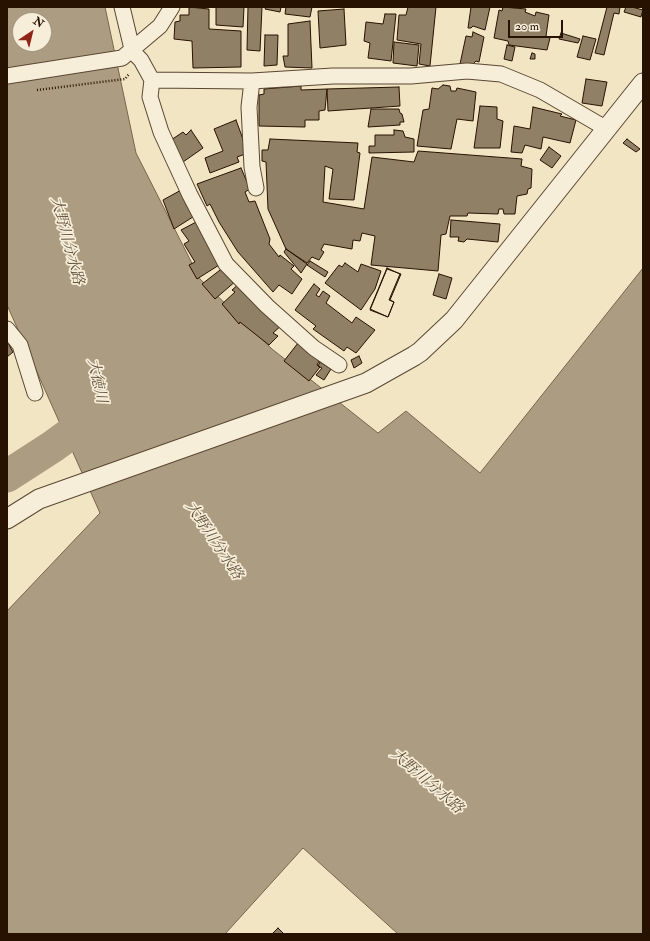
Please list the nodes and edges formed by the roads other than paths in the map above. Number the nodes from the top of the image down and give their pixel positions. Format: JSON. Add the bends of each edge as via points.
{"nodes":[{"id":1,"x":122,"y":7,"type":"edge"},
{"id":2,"x":172,"y":7,"type":"edge"},
{"id":3,"x":127,"y":53,"type":"junction"},
{"id":4,"x":7,"y":76,"type":"edge"},
{"id":5,"x":152,"y":80,"type":"junction"},
{"id":6,"x":252,"y":81,"type":"junction"},
{"id":7,"x":643,"y":84,"type":"edge"},
{"id":8,"x":607,"y":129,"type":"junction"},
{"id":9,"x":256,"y":188,"type":"dead end"},
{"id":10,"x":7,"y":329,"type":"edge"},
{"id":11,"x":339,"y":365,"type":"dead end"},
{"id":12,"x":35,"y":393,"type":"dead end"},
{"id":13,"x":7,"y":519,"type":"edge"}],
"edges":[{"from":1,"to":3,"type":"street"},
{"from":2,"to":3,"type":"street","via":[[160,26]]},
{"from":3,"to":4,"type":"street"},
{"from":3,"to":5,"type":"street","via":[[135,54],[141,60]]},
{"from":5,"to":6,"type":"street"},
{"from":5,"to":11,"type":"street","via":[[150,97],[160,132],[226,264],[267,306],[314,348]]},
{"from":6,"to":8,"type":"street","via":[[333,76],[411,76],[467,71],[501,74],[540,90]]},
{"from":6,"to":9,"type":"street","via":[[249,107],[252,167]]},
{"from":7,"to":8,"type":"street"},
{"from":8,"to":13,"type":"street","via":[[454,320],[420,352],[366,382],[39,499]]},
{"from":10,"to":12,"type":"street","via":[[20,345]]}]}
